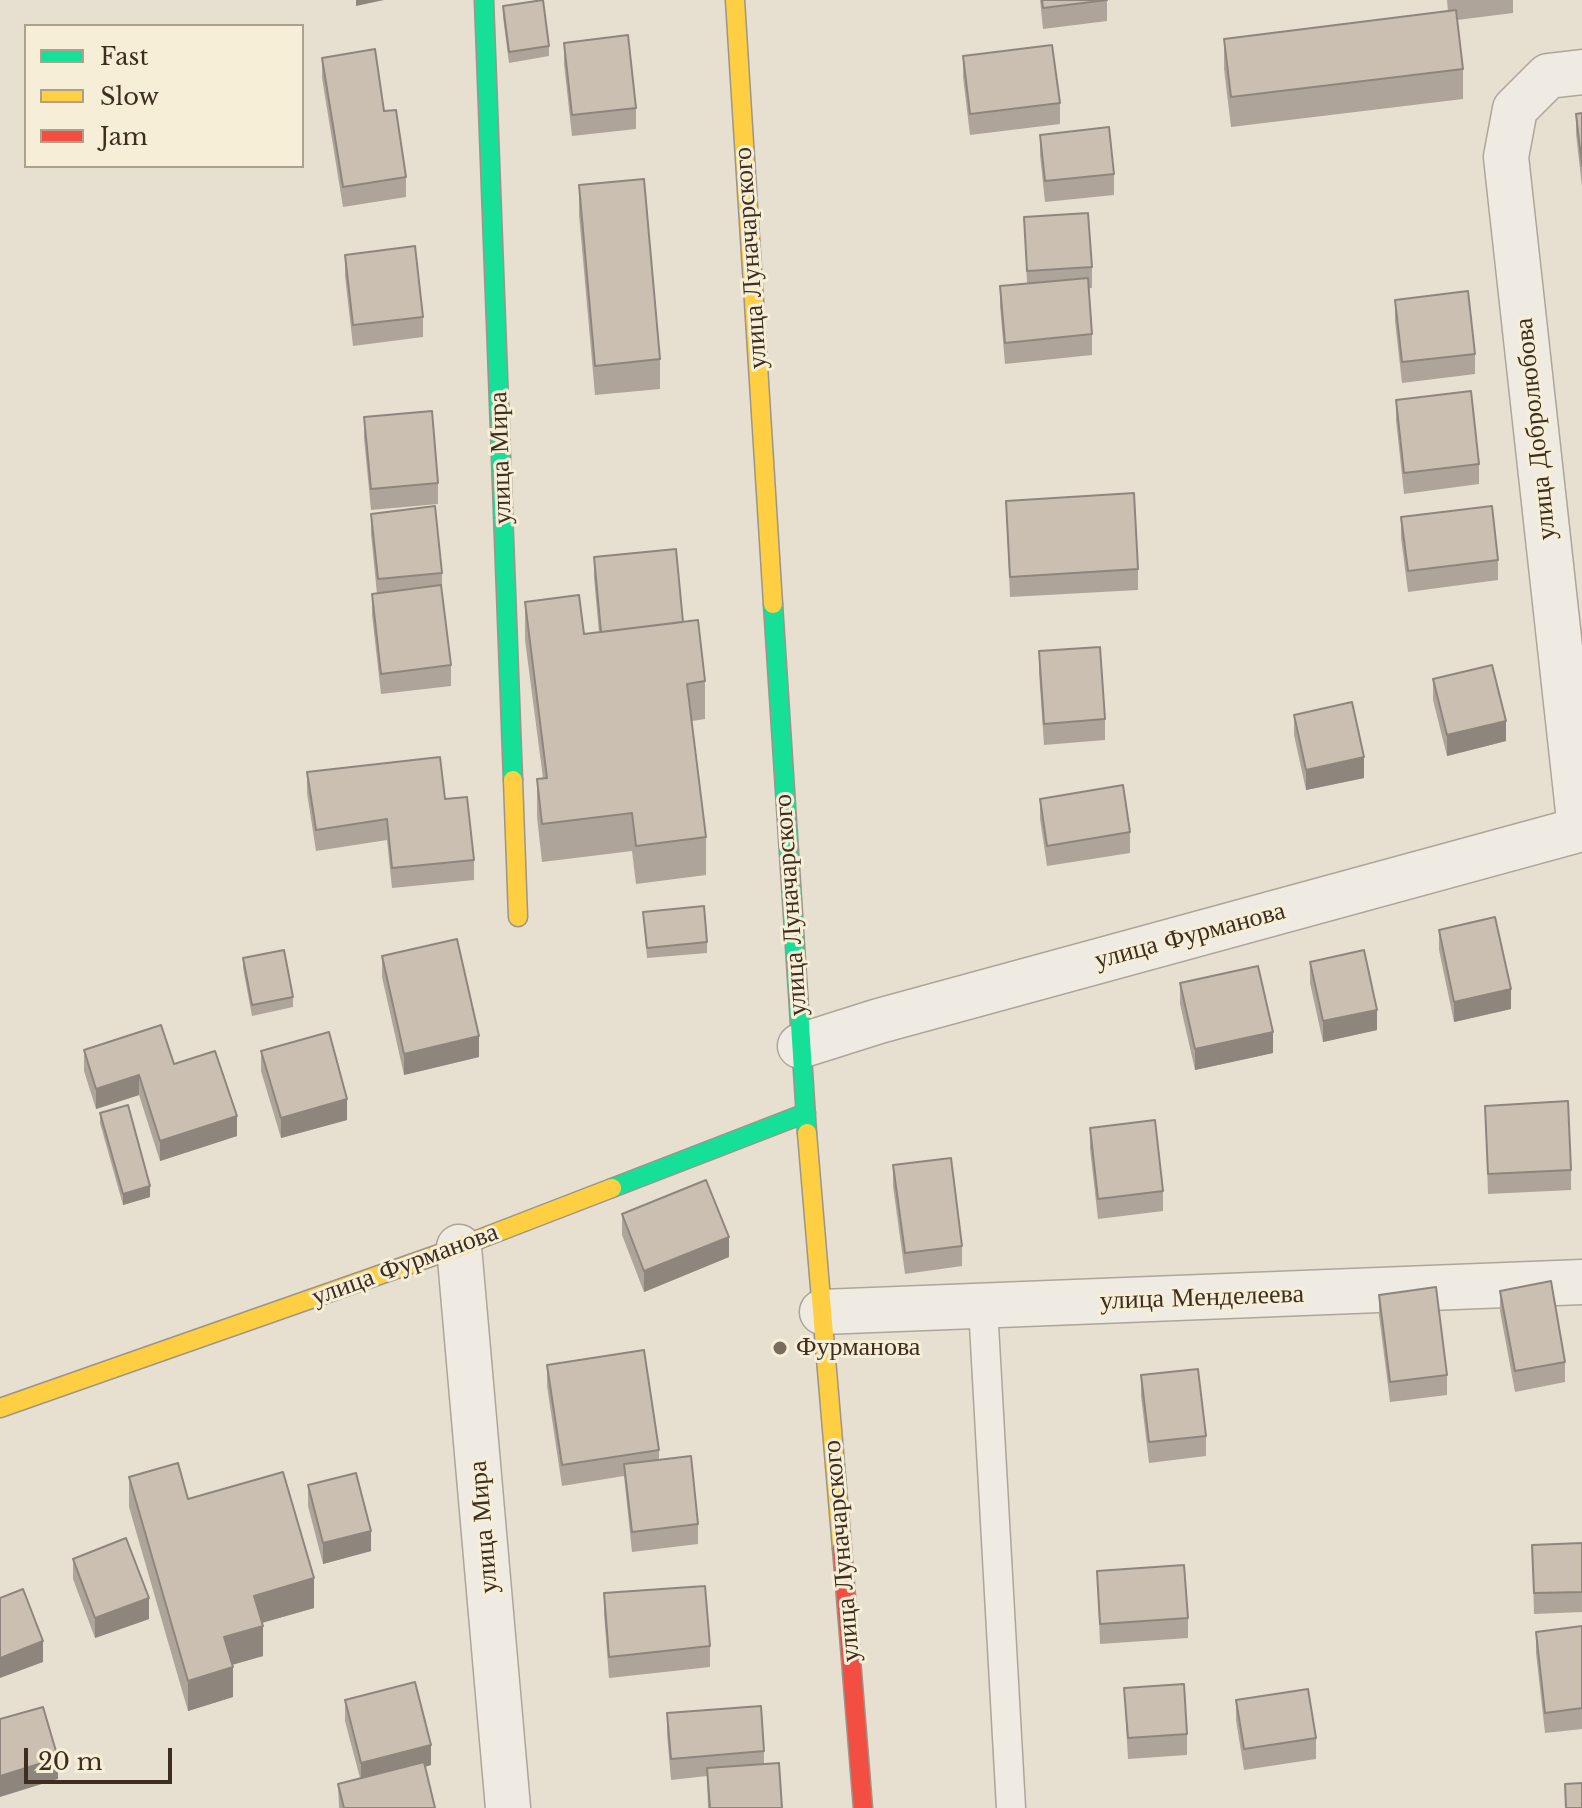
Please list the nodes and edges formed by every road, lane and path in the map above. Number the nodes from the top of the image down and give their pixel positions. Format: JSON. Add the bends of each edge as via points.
{"nodes":[{"id":1,"x":484,"y":0,"type":"edge"},
{"id":2,"x":735,"y":0,"type":"edge"},
{"id":3,"x":1582,"y":72,"type":"edge"},
{"id":4,"x":1581,"y":829,"type":"edge"},
{"id":5,"x":518,"y":917,"type":"dead end"},
{"id":6,"x":800,"y":1046,"type":"junction"},
{"id":7,"x":806,"y":1113,"type":"junction"},
{"id":8,"x":459,"y":1247,"type":"junction"},
{"id":9,"x":1582,"y":1282,"type":"edge"},
{"id":10,"x":983,"y":1307,"type":"junction"},
{"id":11,"x":822,"y":1312,"type":"junction"},
{"id":12,"x":0,"y":1408,"type":"edge"},
{"id":13,"x":508,"y":1808,"type":"edge"},
{"id":14,"x":863,"y":1808,"type":"edge"},
{"id":15,"x":1011,"y":1808,"type":"edge"}],
"edges":[{"from":1,"to":5,"type":"main road","name":"улица Мира"},
{"from":2,"to":6,"type":"main road","name":"улица Луначарского"},
{"from":3,"to":4,"type":"street","name":"улица Добролюбова","via":[[1548,76],[1515,109],[1506,157]]},
{"from":4,"to":6,"type":"street","name":"улица Фурманова"},
{"from":6,"to":7,"type":"main road","name":"улица Луначарского"},
{"from":7,"to":8,"type":"main road","name":"улица Фурманова"},
{"from":7,"to":11,"type":"main road","name":"улица Луначарского"},
{"from":8,"to":12,"type":"main road","name":"улица Фурманова"},
{"from":8,"to":13,"type":"street","name":"улица Мира"},
{"from":9,"to":10,"type":"street","name":"улица Менделеева"},
{"from":10,"to":11,"type":"street","name":"улица Менделеева"},
{"from":10,"to":15,"type":"lane"},
{"from":11,"to":14,"type":"main road","name":"улица Луначарского"}]}
